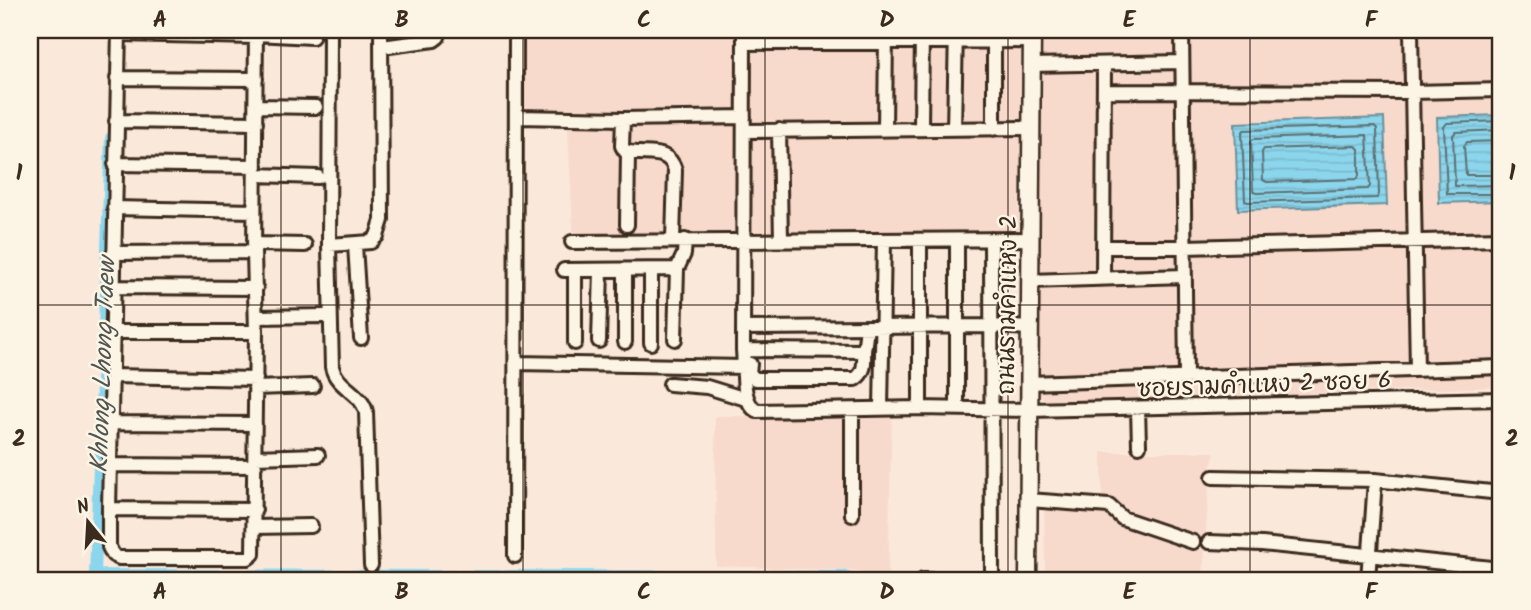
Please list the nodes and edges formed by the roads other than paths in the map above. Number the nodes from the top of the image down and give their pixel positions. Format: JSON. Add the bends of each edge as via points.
{"nodes":[{"id":1,"x":330,"y":30,"type":"edge"},
{"id":2,"x":382,"y":30,"type":"edge"},
{"id":3,"x":440,"y":30,"type":"edge"},
{"id":4,"x":516,"y":30,"type":"edge"},
{"id":5,"x":1182,"y":30,"type":"edge"},
{"id":6,"x":1410,"y":30,"type":"edge"},
{"id":7,"x":119,"y":32,"type":"edge"},
{"id":8,"x":256,"y":34,"type":"edge"},
{"id":9,"x":886,"y":35,"type":"edge"},
{"id":10,"x":922,"y":35,"type":"edge"},
{"id":11,"x":956,"y":35,"type":"edge"},
{"id":12,"x":994,"y":35,"type":"edge"},
{"id":13,"x":744,"y":36,"type":"edge"},
{"id":14,"x":1032,"y":36,"type":"edge"},
{"id":15,"x":313,"y":37,"type":"dead end"},
{"id":16,"x":382,"y":47,"type":"junction"},
{"id":17,"x":1182,"y":62,"type":"junction"},
{"id":18,"x":1104,"y":64,"type":"junction"},
{"id":19,"x":1031,"y":65,"type":"junction"},
{"id":20,"x":117,"y":78,"type":"junction"},
{"id":21,"x":256,"y":79,"type":"junction"},
{"id":22,"x":1501,"y":90,"type":"edge"},
{"id":23,"x":1104,"y":91,"type":"junction"},
{"id":24,"x":1183,"y":91,"type":"junction"},
{"id":25,"x":1412,"y":92,"type":"junction"},
{"id":26,"x":256,"y":106,"type":"junction"},
{"id":27,"x":316,"y":107,"type":"dead end"},
{"id":28,"x":518,"y":117,"type":"junction"},
{"id":29,"x":744,"y":117,"type":"junction"},
{"id":30,"x":623,"y":119,"type":"junction"},
{"id":31,"x":116,"y":121,"type":"junction"},
{"id":32,"x":256,"y":123,"type":"junction"},
{"id":33,"x":1032,"y":128,"type":"junction"},
{"id":34,"x":921,"y":129,"type":"junction"},
{"id":35,"x":954,"y":129,"type":"junction"},
{"id":36,"x":994,"y":129,"type":"junction"},
{"id":37,"x":885,"y":130,"type":"junction"},
{"id":38,"x":744,"y":131,"type":"junction"},
{"id":39,"x":779,"y":131,"type":"junction"},
{"id":40,"x":628,"y":152,"type":"junction"},
{"id":41,"x":116,"y":164,"type":"junction"},
{"id":42,"x":256,"y":171,"type":"junction"},
{"id":43,"x":318,"y":177,"type":"dead end"},
{"id":44,"x":114,"y":208,"type":"junction"},
{"id":45,"x":254,"y":211,"type":"junction"},
{"id":46,"x":627,"y":225,"type":"dead end"},
{"id":47,"x":743,"y":239,"type":"junction"},
{"id":48,"x":991,"y":239,"type":"junction"},
{"id":49,"x":1031,"y":239,"type":"junction"},
{"id":50,"x":1501,"y":239,"type":"edge"},
{"id":51,"x":679,"y":240,"type":"junction"},
{"id":52,"x":781,"y":240,"type":"junction"},
{"id":53,"x":884,"y":240,"type":"junction"},
{"id":54,"x":957,"y":240,"type":"junction"},
{"id":55,"x":919,"y":241,"type":"junction"},
{"id":56,"x":572,"y":242,"type":"dead end"},
{"id":57,"x":1415,"y":242,"type":"junction"},
{"id":58,"x":305,"y":245,"type":"dead end"},
{"id":59,"x":329,"y":245,"type":"junction"},
{"id":60,"x":355,"y":245,"type":"junction"},
{"id":61,"x":1103,"y":247,"type":"junction"},
{"id":62,"x":1185,"y":247,"type":"junction"},
{"id":63,"x":254,"y":248,"type":"junction"},
{"id":64,"x":113,"y":253,"type":"junction"},
{"id":65,"x":601,"y":270,"type":"junction"},
{"id":66,"x":625,"y":270,"type":"junction"},
{"id":67,"x":651,"y":270,"type":"junction"},
{"id":68,"x":677,"y":270,"type":"junction"},
{"id":69,"x":1185,"y":276,"type":"junction"},
{"id":70,"x":1102,"y":278,"type":"junction"},
{"id":71,"x":1029,"y":281,"type":"junction"},
{"id":72,"x":114,"y":287,"type":"junction"},
{"id":73,"x":256,"y":288,"type":"junction"},
{"id":74,"x":324,"y":316,"type":"dead end"},
{"id":75,"x":256,"y":317,"type":"junction"},
{"id":76,"x":992,"y":326,"type":"junction"},
{"id":77,"x":921,"y":327,"type":"junction"},
{"id":78,"x":743,"y":328,"type":"junction"},
{"id":79,"x":867,"y":328,"type":"junction"},
{"id":80,"x":883,"y":328,"type":"junction"},
{"id":81,"x":957,"y":328,"type":"junction"},
{"id":82,"x":1029,"y":328,"type":"junction"},
{"id":83,"x":112,"y":332,"type":"junction"},
{"id":84,"x":256,"y":332,"type":"junction"},
{"id":85,"x":361,"y":338,"type":"dead end"},
{"id":86,"x":675,"y":339,"type":"dead end"},
{"id":87,"x":599,"y":341,"type":"dead end"},
{"id":88,"x":625,"y":342,"type":"dead end"},
{"id":89,"x":575,"y":343,"type":"dead end"},
{"id":90,"x":652,"y":343,"type":"dead end"},
{"id":91,"x":746,"y":350,"type":"junction"},
{"id":92,"x":864,"y":351,"type":"junction"},
{"id":93,"x":516,"y":363,"type":"junction"},
{"id":94,"x":745,"y":367,"type":"junction"},
{"id":95,"x":1501,"y":367,"type":"edge"},
{"id":96,"x":1417,"y":370,"type":"junction"},
{"id":97,"x":112,"y":376,"type":"junction"},
{"id":98,"x":1186,"y":377,"type":"junction"},
{"id":99,"x":256,"y":383,"type":"junction"},
{"id":100,"x":1032,"y":383,"type":"junction"},
{"id":101,"x":670,"y":384,"type":"dead end"},
{"id":102,"x":313,"y":386,"type":"dead end"},
{"id":103,"x":746,"y":399,"type":"junction"},
{"id":104,"x":1501,"y":399,"type":"edge"},
{"id":105,"x":920,"y":408,"type":"junction"},
{"id":106,"x":1138,"y":408,"type":"junction"},
{"id":107,"x":881,"y":409,"type":"junction"},
{"id":108,"x":957,"y":409,"type":"junction"},
{"id":109,"x":852,"y":410,"type":"junction"},
{"id":110,"x":1029,"y":410,"type":"junction"},
{"id":111,"x":993,"y":411,"type":"junction"},
{"id":112,"x":110,"y":423,"type":"junction"},
{"id":113,"x":255,"y":424,"type":"junction"},
{"id":114,"x":1139,"y":446,"type":"dead end"},
{"id":115,"x":318,"y":455,"type":"dead end"},
{"id":116,"x":255,"y":462,"type":"junction"},
{"id":117,"x":110,"y":465,"type":"junction"},
{"id":118,"x":1213,"y":477,"type":"dead end"},
{"id":119,"x":1375,"y":480,"type":"junction"},
{"id":120,"x":1501,"y":493,"type":"edge"},
{"id":121,"x":1029,"y":500,"type":"junction"},
{"id":122,"x":109,"y":509,"type":"junction"},
{"id":123,"x":254,"y":510,"type":"junction"},
{"id":124,"x":852,"y":515,"type":"dead end"},
{"id":125,"x":311,"y":526,"type":"dead end"},
{"id":126,"x":254,"y":527,"type":"junction"},
{"id":127,"x":1193,"y":542,"type":"dead end"},
{"id":128,"x":1209,"y":542,"type":"dead end"},
{"id":129,"x":1370,"y":555,"type":"junction"},
{"id":130,"x":514,"y":556,"type":"dead end"},
{"id":131,"x":371,"y":565,"type":"dead end"},
{"id":132,"x":1501,"y":569,"type":"edge"},
{"id":133,"x":923,"y":580,"type":"edge"},
{"id":134,"x":931,"y":580,"type":"edge"},
{"id":135,"x":989,"y":580,"type":"edge"},
{"id":136,"x":1028,"y":580,"type":"edge"},
{"id":137,"x":1368,"y":580,"type":"edge"}],
"edges":[{"from":1,"to":59,"type":"street"},
{"from":2,"to":16,"type":"street"},
{"from":3,"to":16,"type":"street","via":[[434,40]]},
{"from":4,"to":28,"type":"street"},
{"from":5,"to":17,"type":"street"},
{"from":6,"to":25,"type":"street"},
{"from":7,"to":8,"type":"street"},
{"from":7,"to":20,"type":"street"},
{"from":8,"to":15,"type":"street"},
{"from":8,"to":21,"type":"street"},
{"from":9,"to":10,"type":"street"},
{"from":9,"to":13,"type":"street"},
{"from":9,"to":37,"type":"street"},
{"from":10,"to":11,"type":"street"},
{"from":10,"to":34,"type":"street"},
{"from":11,"to":12,"type":"street"},
{"from":11,"to":35,"type":"street"},
{"from":12,"to":14,"type":"street"},
{"from":12,"to":36,"type":"street"},
{"from":13,"to":29,"type":"street"},
{"from":14,"to":19,"type":"main road","name":"ถนนรามคำแหง 2"},
{"from":16,"to":60,"type":"street","via":[[382,220],[371,242]]},
{"from":17,"to":18,"type":"street"},
{"from":17,"to":24,"type":"street"},
{"from":18,"to":19,"type":"street"},
{"from":18,"to":23,"type":"street"},
{"from":19,"to":33,"type":"main road","name":"ถนนรามคำแหง 2"},
{"from":20,"to":21,"type":"street"},
{"from":20,"to":31,"type":"street"},
{"from":21,"to":26,"type":"street"},
{"from":22,"to":25,"type":"street"},
{"from":23,"to":24,"type":"street"},
{"from":23,"to":61,"type":"street"},
{"from":24,"to":25,"type":"street"},
{"from":24,"to":62,"type":"street"},
{"from":25,"to":57,"type":"street"},
{"from":26,"to":27,"type":"street"},
{"from":26,"to":32,"type":"street"},
{"from":28,"to":30,"type":"street"},
{"from":28,"to":93,"type":"street"},
{"from":29,"to":30,"type":"street"},
{"from":29,"to":38,"type":"street"},
{"from":30,"to":40,"type":"street","via":[[622,146]]},
{"from":31,"to":32,"type":"street"},
{"from":31,"to":41,"type":"street"},
{"from":32,"to":42,"type":"street"},
{"from":33,"to":36,"type":"street"},
{"from":33,"to":49,"type":"main road","name":"ถนนรามคำแหง 2"},
{"from":34,"to":35,"type":"street"},
{"from":34,"to":37,"type":"street"},
{"from":35,"to":36,"type":"street"},
{"from":37,"to":39,"type":"street"},
{"from":38,"to":39,"type":"street"},
{"from":38,"to":47,"type":"street"},
{"from":39,"to":52,"type":"street"},
{"from":40,"to":46,"type":"street"},
{"from":40,"to":51,"type":"street","via":[[664,155],[673,162]]},
{"from":41,"to":42,"type":"street"},
{"from":41,"to":44,"type":"street"},
{"from":42,"to":43,"type":"street"},
{"from":42,"to":45,"type":"street"},
{"from":44,"to":45,"type":"street"},
{"from":44,"to":64,"type":"street"},
{"from":45,"to":63,"type":"street"},
{"from":47,"to":51,"type":"street"},
{"from":47,"to":52,"type":"street"},
{"from":47,"to":78,"type":"street"},
{"from":48,"to":49,"type":"street"},
{"from":48,"to":54,"type":"street"},
{"from":48,"to":76,"type":"street"},
{"from":49,"to":71,"type":"main road","name":"ถนนรามคำแหง 2"},
{"from":50,"to":57,"type":"street"},
{"from":51,"to":56,"type":"street"},
{"from":51,"to":68,"type":"street","via":[[684,254]]},
{"from":52,"to":53,"type":"street"},
{"from":53,"to":55,"type":"street"},
{"from":53,"to":80,"type":"street"},
{"from":54,"to":55,"type":"street"},
{"from":54,"to":81,"type":"street"},
{"from":55,"to":77,"type":"street"},
{"from":57,"to":62,"type":"street"},
{"from":57,"to":96,"type":"street"},
{"from":58,"to":63,"type":"street"},
{"from":59,"to":60,"type":"street"},
{"from":59,"to":131,"type":"street","via":[[333,372],[366,412]]},
{"from":60,"to":85,"type":"street"},
{"from":61,"to":62,"type":"street"},
{"from":61,"to":70,"type":"street"},
{"from":62,"to":69,"type":"street"},
{"from":63,"to":64,"type":"street"},
{"from":63,"to":73,"type":"street"},
{"from":64,"to":72,"type":"street"},
{"from":65,"to":66,"type":"street"},
{"from":65,"to":87,"type":"street"},
{"from":65,"to":89,"type":"street","via":[[569,270]]},
{"from":66,"to":67,"type":"street"},
{"from":66,"to":88,"type":"street"},
{"from":67,"to":68,"type":"street"},
{"from":67,"to":90,"type":"street"},
{"from":68,"to":86,"type":"street"},
{"from":69,"to":70,"type":"street"},
{"from":69,"to":98,"type":"street"},
{"from":70,"to":71,"type":"street"},
{"from":71,"to":82,"type":"main road","name":"ถนนรามคำแหง 2"},
{"from":72,"to":73,"type":"street"},
{"from":72,"to":83,"type":"street"},
{"from":73,"to":75,"type":"street"},
{"from":74,"to":75,"type":"street"},
{"from":75,"to":84,"type":"street"},
{"from":76,"to":81,"type":"street"},
{"from":76,"to":82,"type":"street"},
{"from":76,"to":111,"type":"street"},
{"from":77,"to":80,"type":"street"},
{"from":77,"to":81,"type":"street"},
{"from":77,"to":105,"type":"street"},
{"from":78,"to":79,"type":"street"},
{"from":78,"to":91,"type":"street"},
{"from":79,"to":80,"type":"street"},
{"from":79,"to":92,"type":"street"},
{"from":80,"to":107,"type":"street"},
{"from":81,"to":108,"type":"street"},
{"from":82,"to":100,"type":"main road","name":"ถนนรามคำแหง 2"},
{"from":83,"to":84,"type":"street"},
{"from":83,"to":97,"type":"street"},
{"from":84,"to":99,"type":"street"},
{"from":91,"to":92,"type":"street"},
{"from":91,"to":92,"type":"street","via":[[755,379],[855,379],[864,369]]},
{"from":91,"to":94,"type":"street"},
{"from":93,"to":94,"type":"street"},
{"from":93,"to":130,"type":"street"},
{"from":94,"to":103,"type":"street"},
{"from":95,"to":96,"type":"street"},
{"from":96,"to":98,"type":"street"},
{"from":97,"to":99,"type":"street"},
{"from":97,"to":112,"type":"street"},
{"from":98,"to":100,"type":"street"},
{"from":99,"to":102,"type":"street"},
{"from":99,"to":113,"type":"street"},
{"from":100,"to":110,"type":"main road","name":"ถนนรามคำแหง 2"},
{"from":101,"to":103,"type":"street","name":"ซอยรามคำแหง 2 ซอย 6","via":[[707,387]]},
{"from":103,"to":109,"type":"street","name":"ซอยรามคำแหง 2 ซอย 6","via":[[757,411]]},
{"from":104,"to":106,"type":"street","name":"ซอยรามคำแหง 2 ซอย 6"},
{"from":105,"to":107,"type":"street","name":"ซอยรามคำแหง 2 ซอย 6"},
{"from":105,"to":108,"type":"street","name":"ซอยรามคำแหง 2 ซอย 6"},
{"from":106,"to":110,"type":"street","name":"ซอยรามคำแหง 2 ซอย 6"},
{"from":106,"to":114,"type":"street"},
{"from":107,"to":109,"type":"street","name":"ซอยรามคำแหง 2 ซอย 6"},
{"from":108,"to":111,"type":"street","name":"ซอยรามคำแหง 2 ซอย 6"},
{"from":109,"to":124,"type":"street"},
{"from":110,"to":111,"type":"street","name":"ซอยรามคำแหง 2 ซอย 6"},
{"from":110,"to":121,"type":"main road","name":"ถนนรามคำแหง 2"},
{"from":111,"to":135,"type":"street"},
{"from":112,"to":113,"type":"street"},
{"from":112,"to":117,"type":"street"},
{"from":113,"to":116,"type":"street"},
{"from":115,"to":116,"type":"street"},
{"from":116,"to":117,"type":"street"},
{"from":116,"to":123,"type":"street"},
{"from":117,"to":122,"type":"street"},
{"from":118,"to":119,"type":"street"},
{"from":119,"to":120,"type":"street"},
{"from":119,"to":129,"type":"street"},
{"from":121,"to":127,"type":"street","via":[[1109,506],[1122,518]]},
{"from":121,"to":136,"type":"main road","name":"ถนนรามคำแหง 2"},
{"from":122,"to":123,"type":"street"},
{"from":122,"to":126,"type":"street","via":[[109,547],[120,558],[248,558],[255,547]]},
{"from":123,"to":126,"type":"street"},
{"from":125,"to":126,"type":"street"},
{"from":128,"to":129,"type":"street"},
{"from":129,"to":132,"type":"street"},
{"from":129,"to":137,"type":"street"},
{"from":133,"to":134,"type":"street"}]}
